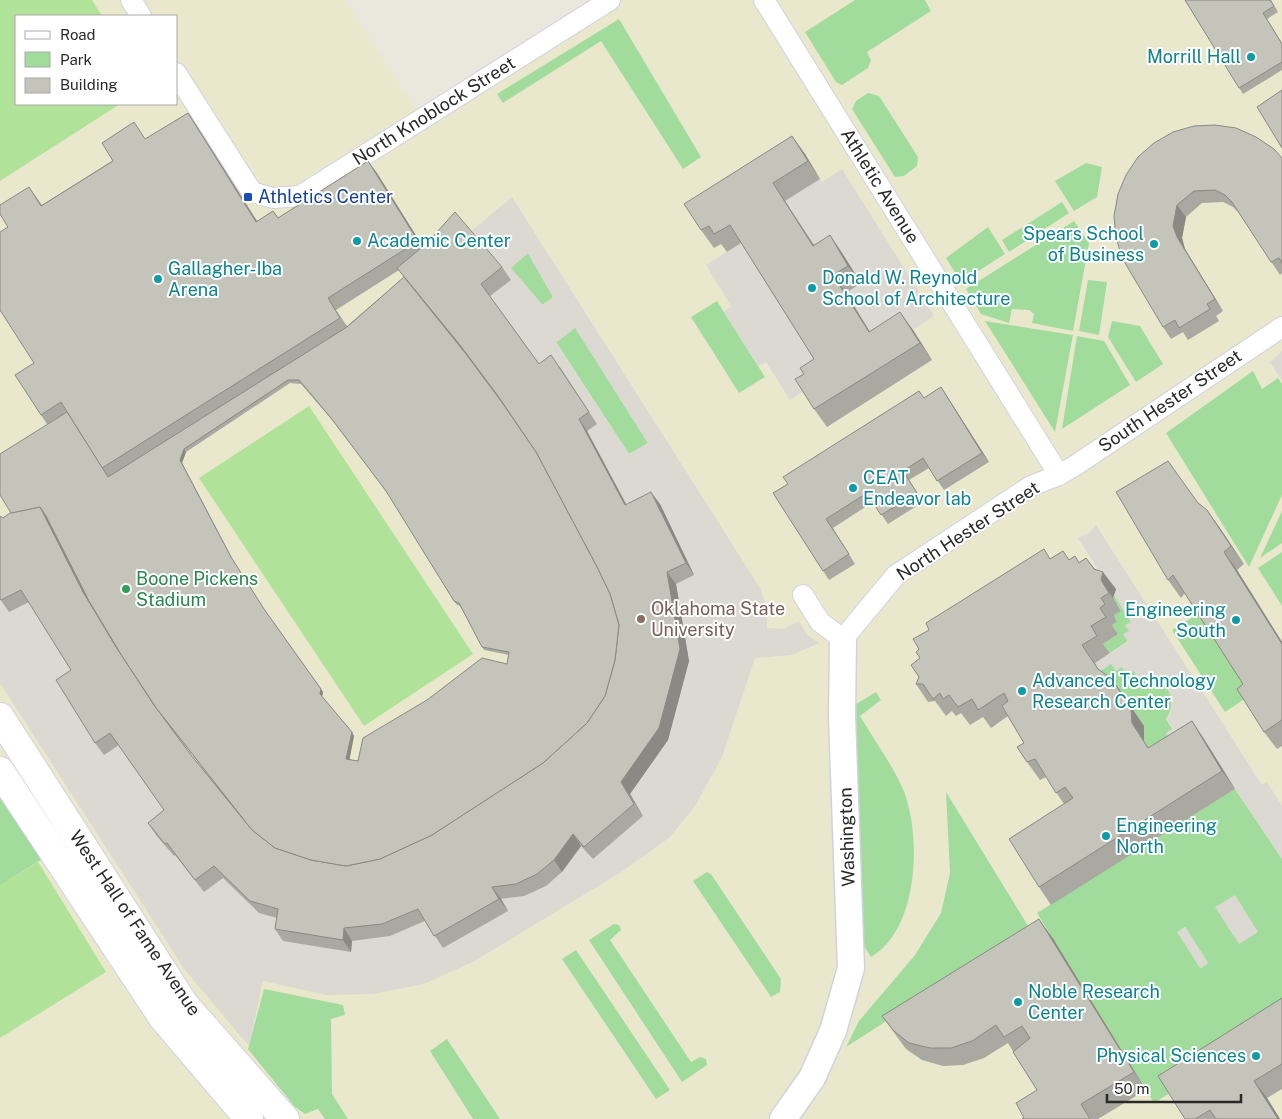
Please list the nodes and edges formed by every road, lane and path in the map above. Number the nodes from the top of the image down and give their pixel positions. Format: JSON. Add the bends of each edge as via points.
{"nodes":[{"id":1,"x":131,"y":0,"type":"edge"},
{"id":2,"x":610,"y":0,"type":"edge"},
{"id":3,"x":764,"y":0,"type":"edge"},
{"id":4,"x":140,"y":15,"type":"edge"},
{"id":5,"x":178,"y":76,"type":"edge"},
{"id":6,"x":1282,"y":327,"type":"edge"},
{"id":7,"x":1059,"y":475,"type":"junction"},
{"id":8,"x":803,"y":595,"type":"dead end"},
{"id":9,"x":843,"y":639,"type":"junction"},
{"id":10,"x":0,"y":717,"type":"edge"},
{"id":11,"x":0,"y":771,"type":"edge"},
{"id":12,"x":249,"y":1119,"type":"edge"},
{"id":13,"x":285,"y":1119,"type":"edge"},
{"id":14,"x":783,"y":1119,"type":"edge"}],
"edges":[{"from":1,"to":4,"type":"street"},
{"from":2,"to":5,"type":"street","name":"North Knoblock Street","via":[[300,196],[273,198],[252,192]]},
{"from":3,"to":7,"type":"street","name":"Athletic Avenue"},
{"from":6,"to":7,"type":"street","name":"South Hester Street"},
{"from":7,"to":9,"type":"street","name":"North Hester Street","via":[[1031,486],[896,575]]},
{"from":8,"to":9,"type":"street","via":[[820,622]]},
{"from":9,"to":14,"type":"street","name":"Washington","via":[[842,716],[851,968],[833,1031],[812,1078]]},
{"from":10,"to":13,"type":"main road","name":"West Hall of Fame Avenue","via":[[184,1004]]},
{"from":11,"to":12,"type":"main road","name":"West Hall of Fame Avenue","via":[[163,1018]]}]}
